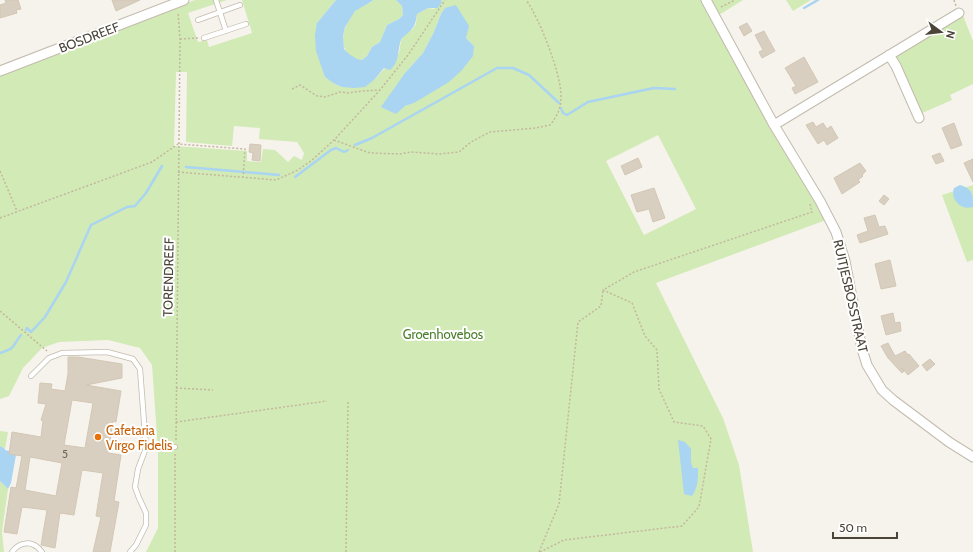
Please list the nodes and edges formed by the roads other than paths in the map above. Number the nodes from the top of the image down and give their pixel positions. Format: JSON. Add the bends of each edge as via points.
{"nodes":[{"id":1,"x":216,"y":0,"type":"edge"},
{"id":2,"x":706,"y":0,"type":"edge"},
{"id":3,"x":181,"y":1,"type":"edge"},
{"id":4,"x":240,"y":5,"type":"dead end"},
{"id":5,"x":220,"y":12,"type":"junction"},
{"id":6,"x":959,"y":12,"type":"dead end"},
{"id":7,"x":198,"y":20,"type":"dead end"},
{"id":8,"x":246,"y":24,"type":"dead end"},
{"id":9,"x":226,"y":31,"type":"junction"},
{"id":10,"x":204,"y":38,"type":"road end"},
{"id":11,"x":889,"y":55,"type":"junction"},
{"id":12,"x":0,"y":71,"type":"edge"},
{"id":13,"x":919,"y":118,"type":"dead end"},
{"id":14,"x":774,"y":125,"type":"junction"},
{"id":15,"x":31,"y":376,"type":"dead end"},
{"id":16,"x":176,"y":447,"type":"road end"},
{"id":17,"x":146,"y":448,"type":"junction"},
{"id":18,"x":973,"y":457,"type":"edge"},
{"id":19,"x":12,"y":552,"type":"edge"},
{"id":20,"x":42,"y":552,"type":"edge"},
{"id":21,"x":130,"y":552,"type":"edge"}],
"edges":[{"from":1,"to":5,"type":"lane"},
{"from":2,"to":14,"type":"street","name":"RUITJESBOSSTRAAT"},
{"from":3,"to":12,"type":"street","name":"BOSDREEF"},
{"from":4,"to":5,"type":"lane"},
{"from":5,"to":7,"type":"lane"},
{"from":5,"to":9,"type":"lane"},
{"from":6,"to":11,"type":"street"},
{"from":8,"to":9,"type":"lane"},
{"from":9,"to":10,"type":"lane"},
{"from":11,"to":13,"type":"street"},
{"from":11,"to":14,"type":"street"},
{"from":14,"to":18,"type":"street","name":"RUITJESBOSSTRAAT","via":[[836,232],[845,261],[862,349],[882,390],[949,442]]},
{"from":15,"to":17,"type":"lane","via":[[49,358],[62,353],[107,352],[133,359],[140,369]]},
{"from":16,"to":17,"type":"lane"},
{"from":17,"to":21,"type":"lane","via":[[135,487],[146,513],[146,525]]},
{"from":19,"to":20,"type":"lane","via":[[21,544],[28,543]]}]}
